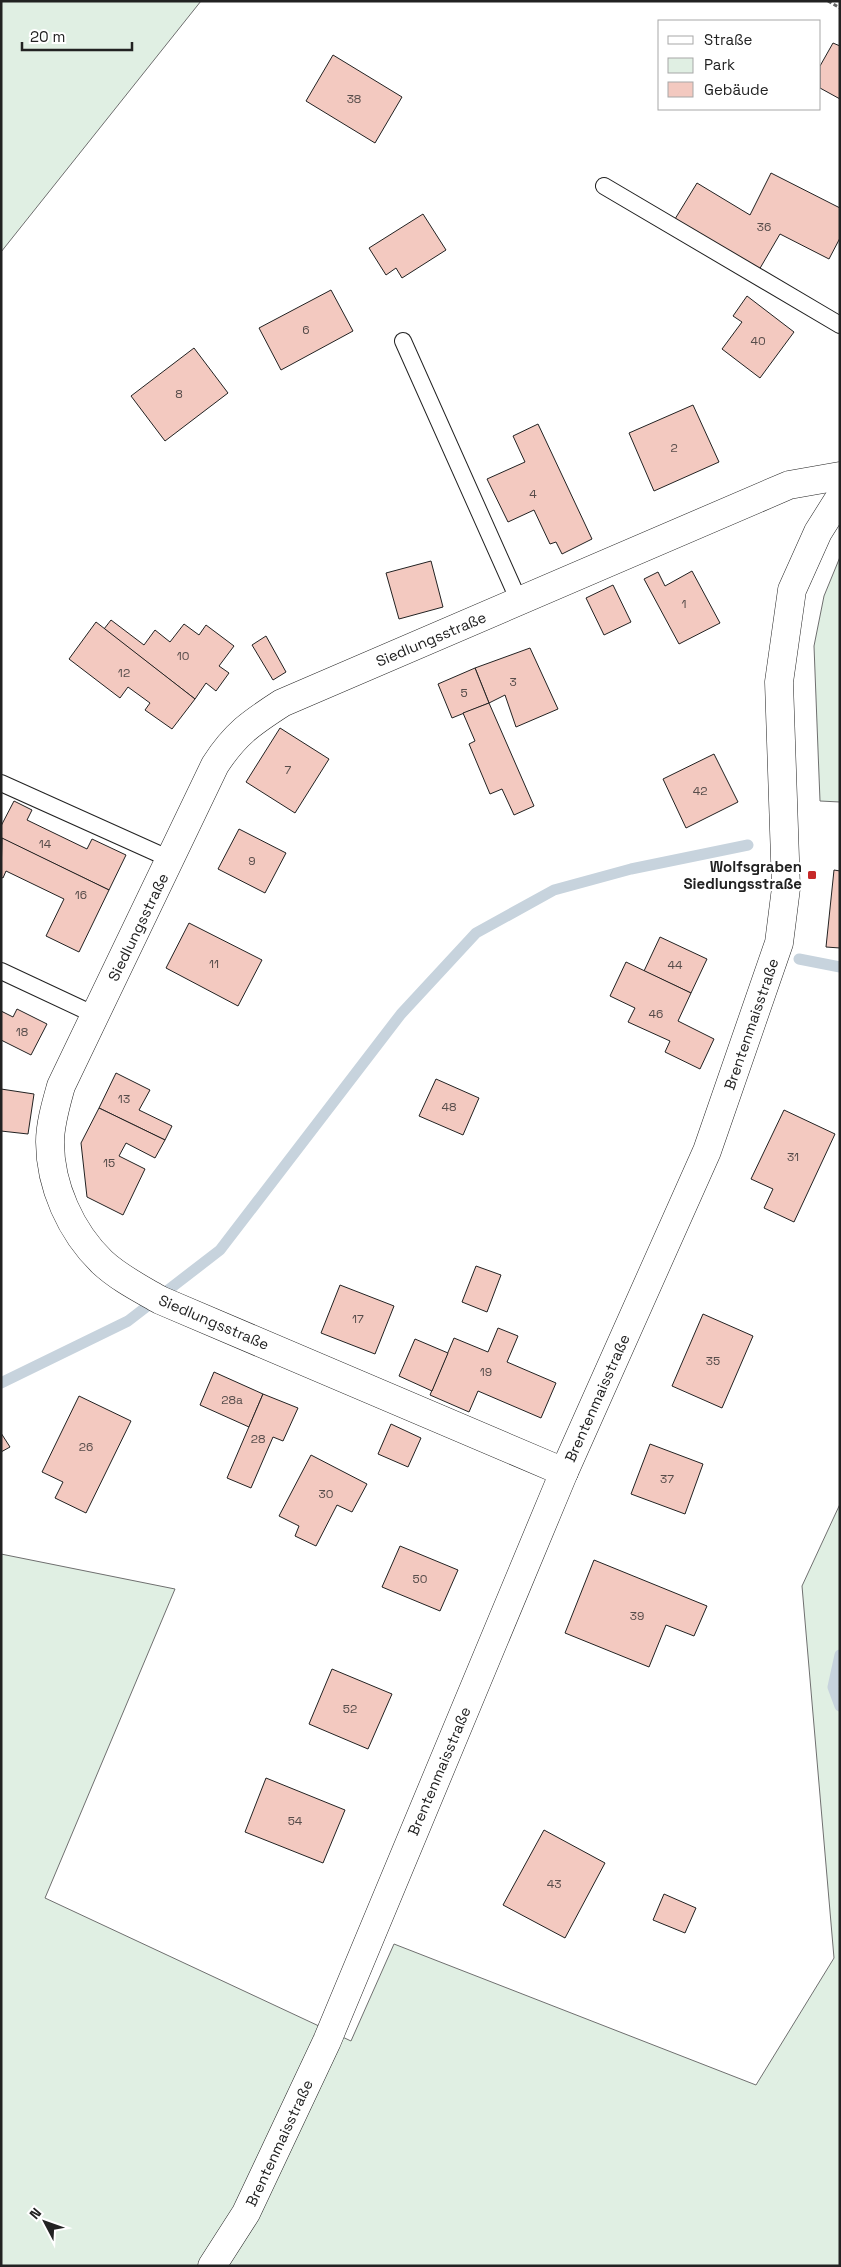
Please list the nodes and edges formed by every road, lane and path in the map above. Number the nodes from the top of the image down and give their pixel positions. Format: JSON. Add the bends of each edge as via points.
{"nodes":[{"id":1,"x":828,"y":1,"type":"edge"},
{"id":2,"x":840,"y":8,"type":"edge"},
{"id":3,"x":604,"y":186,"type":"dead end"},
{"id":4,"x":840,"y":325,"type":"edge"},
{"id":5,"x":403,"y":341,"type":"dead end"},
{"id":6,"x":840,"y":476,"type":"edge"},
{"id":7,"x":840,"y":497,"type":"edge"},
{"id":8,"x":519,"y":601,"type":"junction"},
{"id":9,"x":1,"y":783,"type":"edge"},
{"id":10,"x":170,"y":859,"type":"junction"},
{"id":11,"x":1,"y":971,"type":"edge"},
{"id":12,"x":95,"y":1015,"type":"junction"},
{"id":13,"x":564,"y":1472,"type":"junction"},
{"id":14,"x":212,"y":2266,"type":"edge"}],
"edges":[{"from":1,"to":2,"type":"path"},
{"from":3,"to":4,"type":"lane"},
{"from":5,"to":8,"type":"lane"},
{"from":6,"to":8,"type":"street","name":"Siedlungsstraße","via":[[789,485]]},
{"from":7,"to":13,"type":"street","name":"Brentenmaisstraße","via":[[818,532],[792,590],[779,682],[786,888],[779,943],[707,1151]]},
{"from":8,"to":10,"type":"street","name":"Siedlungsstraße","via":[[282,703],[247,726],[229,743],[215,765]]},
{"from":9,"to":10,"type":"lane"},
{"from":10,"to":12,"type":"street","name":"Siedlungsstraße"},
{"from":11,"to":12,"type":"lane"},
{"from":12,"to":13,"type":"street","name":"Siedlungsstraße","via":[[62,1086],[50,1142],[52,1170],[62,1203],[77,1232],[103,1263],[160,1300]]},
{"from":13,"to":14,"type":"street","name":"Brentenmaisstraße","via":[[327,2041],[246,2213]]}]}
